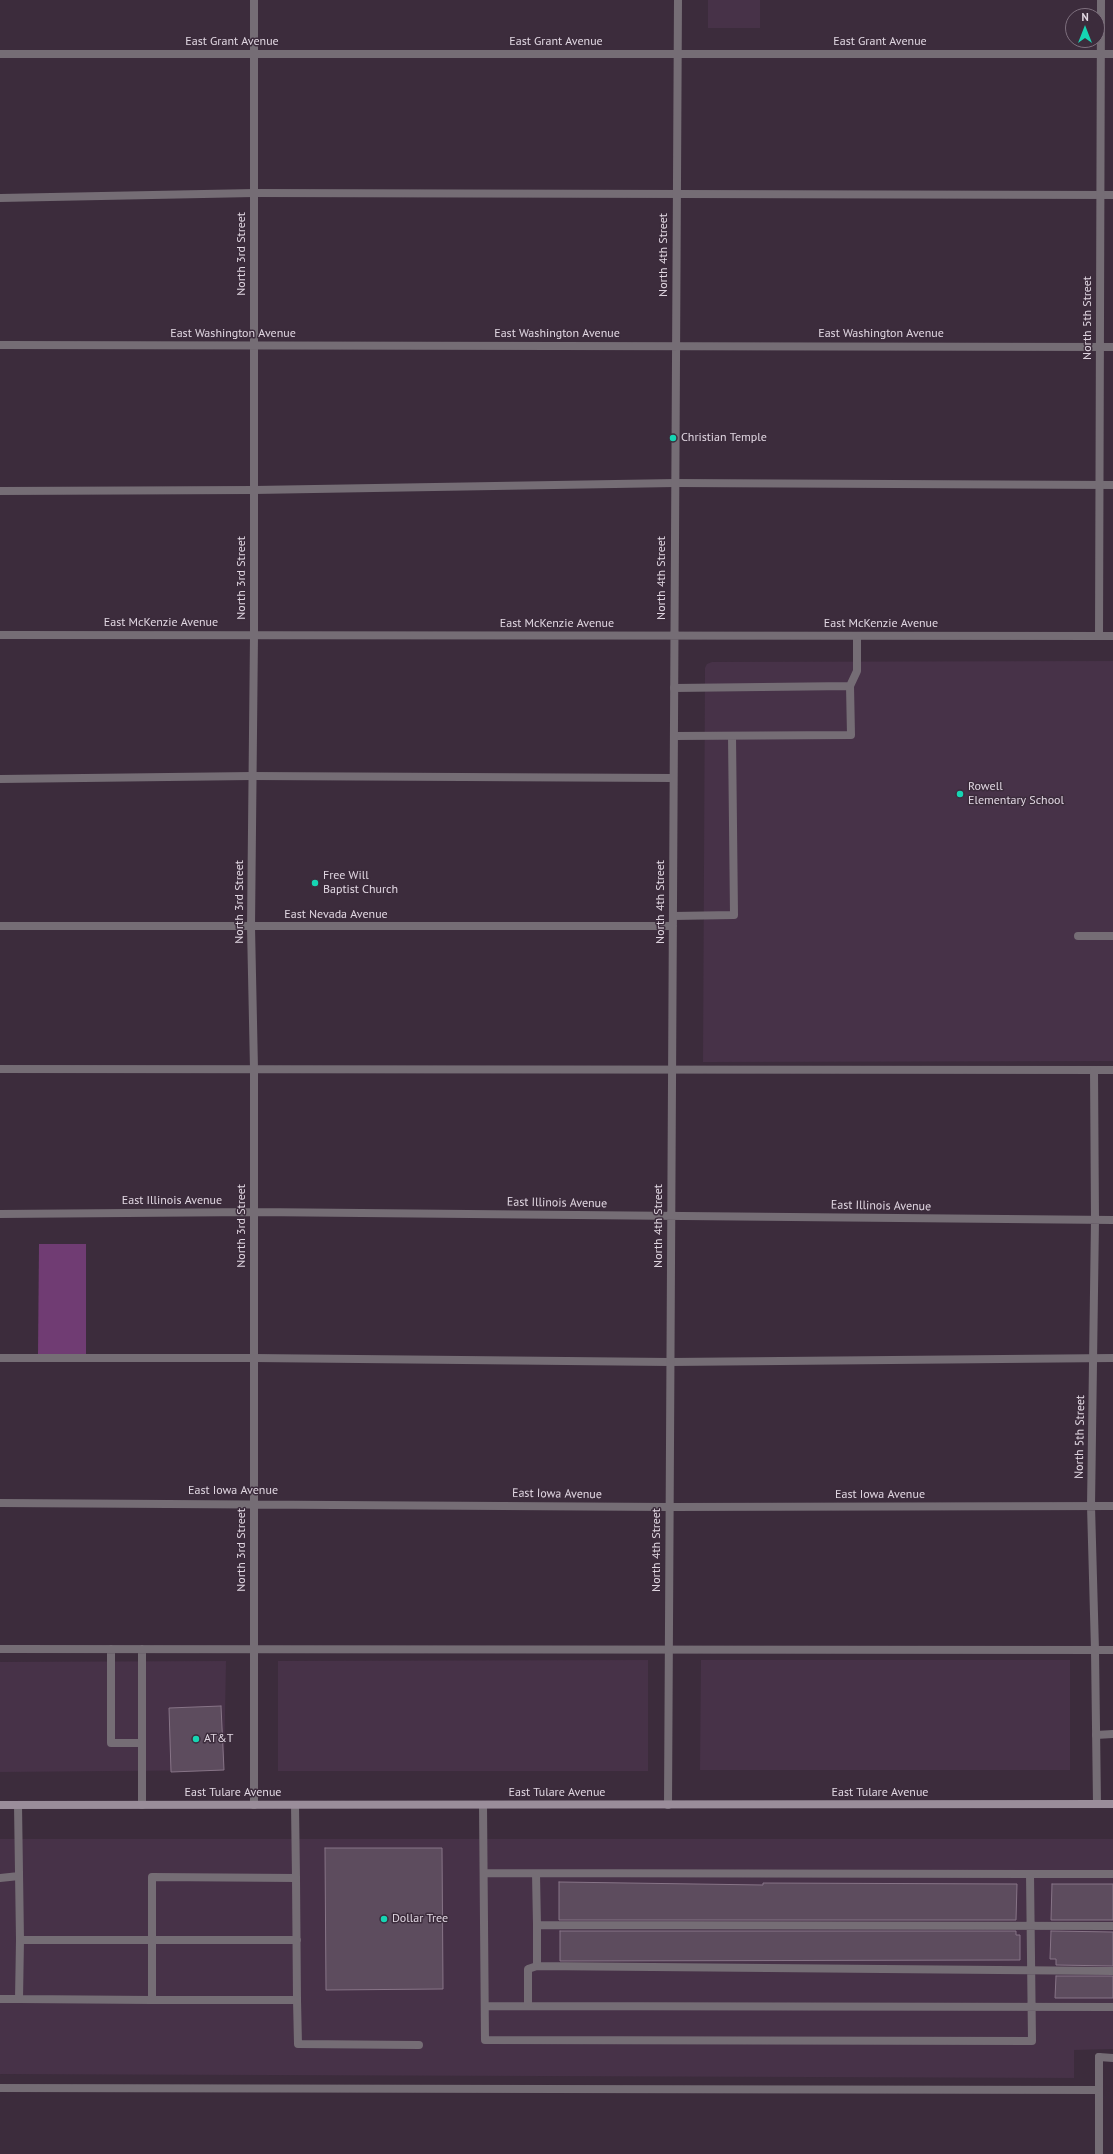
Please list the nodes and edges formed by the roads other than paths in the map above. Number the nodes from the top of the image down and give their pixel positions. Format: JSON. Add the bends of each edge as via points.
{"nodes":[{"id":1,"x":254,"y":0,"type":"edge"},
{"id":2,"x":678,"y":0,"type":"edge"},
{"id":3,"x":1101,"y":0,"type":"edge"},
{"id":4,"x":0,"y":54,"type":"edge"},
{"id":5,"x":254,"y":54,"type":"junction"},
{"id":6,"x":677,"y":54,"type":"junction"},
{"id":7,"x":1101,"y":54,"type":"junction"},
{"id":8,"x":1113,"y":54,"type":"edge"},
{"id":9,"x":254,"y":193,"type":"junction"},
{"id":10,"x":677,"y":194,"type":"junction"},
{"id":11,"x":1101,"y":195,"type":"junction"},
{"id":12,"x":1113,"y":195,"type":"edge"},
{"id":13,"x":0,"y":198,"type":"edge"},
{"id":14,"x":0,"y":345,"type":"edge"},
{"id":15,"x":254,"y":346,"type":"junction"},
{"id":16,"x":676,"y":346,"type":"junction"},
{"id":17,"x":1100,"y":346,"type":"junction"},
{"id":18,"x":1113,"y":346,"type":"edge"},
{"id":19,"x":675,"y":483,"type":"junction"},
{"id":20,"x":1100,"y":485,"type":"junction"},
{"id":21,"x":1113,"y":485,"type":"edge"},
{"id":22,"x":254,"y":490,"type":"junction"},
{"id":23,"x":0,"y":491,"type":"edge"},
{"id":24,"x":0,"y":635,"type":"edge"},
{"id":25,"x":254,"y":635,"type":"junction"},
{"id":26,"x":674,"y":636,"type":"junction"},
{"id":27,"x":857,"y":636,"type":"junction"},
{"id":28,"x":1099,"y":636,"type":"junction"},
{"id":29,"x":1113,"y":636,"type":"edge"},
{"id":30,"x":850,"y":686,"type":"junction"},
{"id":31,"x":674,"y":688,"type":"junction"},
{"id":32,"x":674,"y":736,"type":"junction"},
{"id":33,"x":732,"y":736,"type":"junction"},
{"id":34,"x":252,"y":776,"type":"junction"},
{"id":35,"x":673,"y":778,"type":"junction"},
{"id":36,"x":0,"y":779,"type":"edge"},
{"id":37,"x":672,"y":916,"type":"junction"},
{"id":38,"x":0,"y":926,"type":"edge"},
{"id":39,"x":672,"y":926,"type":"junction"},
{"id":40,"x":251,"y":927,"type":"junction"},
{"id":41,"x":1078,"y":936,"type":"dead end"},
{"id":42,"x":1113,"y":936,"type":"edge"},
{"id":43,"x":0,"y":1069,"type":"edge"},
{"id":44,"x":254,"y":1069,"type":"junction"},
{"id":45,"x":1094,"y":1070,"type":"junction"},
{"id":46,"x":1113,"y":1070,"type":"edge"},
{"id":47,"x":672,"y":1071,"type":"junction"},
{"id":48,"x":254,"y":1212,"type":"junction"},
{"id":49,"x":0,"y":1214,"type":"edge"},
{"id":50,"x":671,"y":1216,"type":"junction"},
{"id":51,"x":1095,"y":1220,"type":"junction"},
{"id":52,"x":1113,"y":1220,"type":"edge"},
{"id":53,"x":0,"y":1358,"type":"edge"},
{"id":54,"x":254,"y":1358,"type":"junction"},
{"id":55,"x":1093,"y":1358,"type":"junction"},
{"id":56,"x":1113,"y":1358,"type":"edge"},
{"id":57,"x":670,"y":1362,"type":"junction"},
{"id":58,"x":0,"y":1503,"type":"edge"},
{"id":59,"x":254,"y":1503,"type":"junction"},
{"id":60,"x":1091,"y":1506,"type":"junction"},
{"id":61,"x":1113,"y":1506,"type":"edge"},
{"id":62,"x":669,"y":1507,"type":"junction"},
{"id":63,"x":0,"y":1649,"type":"edge"},
{"id":64,"x":111,"y":1649,"type":"junction"},
{"id":65,"x":142,"y":1649,"type":"junction"},
{"id":66,"x":254,"y":1649,"type":"junction"},
{"id":67,"x":668,"y":1649,"type":"junction"},
{"id":68,"x":1096,"y":1650,"type":"junction"},
{"id":69,"x":1113,"y":1650,"type":"edge"},
{"id":70,"x":1113,"y":1734,"type":"edge"},
{"id":71,"x":1096,"y":1735,"type":"junction"},
{"id":72,"x":142,"y":1743,"type":"junction"},
{"id":73,"x":1096,"y":1804,"type":"junction"},
{"id":74,"x":1113,"y":1804,"type":"edge"},
{"id":75,"x":0,"y":1805,"type":"edge"},
{"id":76,"x":18,"y":1805,"type":"junction"},
{"id":77,"x":142,"y":1805,"type":"junction"},
{"id":78,"x":254,"y":1805,"type":"junction"},
{"id":79,"x":295,"y":1805,"type":"junction"},
{"id":80,"x":483,"y":1805,"type":"junction"},
{"id":81,"x":668,"y":1805,"type":"junction"},
{"id":82,"x":484,"y":1873,"type":"junction"},
{"id":83,"x":536,"y":1874,"type":"junction"},
{"id":84,"x":1030,"y":1874,"type":"junction"},
{"id":85,"x":1113,"y":1874,"type":"edge"},
{"id":86,"x":19,"y":1876,"type":"junction"},
{"id":87,"x":0,"y":1878,"type":"edge"},
{"id":88,"x":296,"y":1878,"type":"junction"},
{"id":89,"x":537,"y":1925,"type":"junction"},
{"id":90,"x":1031,"y":1926,"type":"junction"},
{"id":91,"x":1113,"y":1926,"type":"edge"},
{"id":92,"x":152,"y":1939,"type":"junction"},
{"id":93,"x":20,"y":1940,"type":"junction"},
{"id":94,"x":297,"y":1940,"type":"junction"},
{"id":95,"x":538,"y":1966,"type":"junction"},
{"id":96,"x":1031,"y":1971,"type":"junction"},
{"id":97,"x":1113,"y":1971,"type":"edge"},
{"id":98,"x":0,"y":1999,"type":"edge"},
{"id":99,"x":19,"y":1999,"type":"junction"},
{"id":100,"x":152,"y":2000,"type":"junction"},
{"id":101,"x":297,"y":2000,"type":"junction"},
{"id":102,"x":485,"y":2006,"type":"junction"},
{"id":103,"x":528,"y":2006,"type":"junction"},
{"id":104,"x":1032,"y":2007,"type":"junction"},
{"id":105,"x":1113,"y":2007,"type":"edge"},
{"id":106,"x":419,"y":2045,"type":"dead end"},
{"id":107,"x":1113,"y":2058,"type":"edge"},
{"id":108,"x":0,"y":2088,"type":"edge"},
{"id":109,"x":1099,"y":2090,"type":"junction"},
{"id":110,"x":1099,"y":2154,"type":"edge"}],
"edges":[{"from":1,"to":5,"type":"street","name":"North 3rd Street"},
{"from":2,"to":6,"type":"street","name":"North 4th Street"},
{"from":3,"to":7,"type":"street","name":"North 5th Street"},
{"from":4,"to":5,"type":"street","name":"East Grant Avenue"},
{"from":5,"to":6,"type":"street","name":"East Grant Avenue"},
{"from":5,"to":9,"type":"street","name":"North 3rd Street"},
{"from":6,"to":7,"type":"street","name":"East Grant Avenue"},
{"from":6,"to":10,"type":"street","name":"North 4th Street"},
{"from":7,"to":8,"type":"street","name":"East Grant Avenue"},
{"from":7,"to":11,"type":"street","name":"North 5th Street"},
{"from":9,"to":10,"type":"street"},
{"from":9,"to":13,"type":"street"},
{"from":9,"to":15,"type":"street","name":"North 3rd Street"},
{"from":10,"to":11,"type":"street"},
{"from":10,"to":16,"type":"street","name":"North 4th Street"},
{"from":11,"to":12,"type":"street"},
{"from":11,"to":17,"type":"street","name":"North 5th Street"},
{"from":14,"to":15,"type":"street","name":"East Washington Avenue"},
{"from":15,"to":16,"type":"street","name":"East Washington Avenue"},
{"from":15,"to":22,"type":"street","name":"North 3rd Street"},
{"from":16,"to":17,"type":"street","name":"East Washington Avenue"},
{"from":16,"to":19,"type":"street","name":"North 4th Street"},
{"from":17,"to":18,"type":"street","name":"East Washington Avenue"},
{"from":17,"to":20,"type":"street","name":"North 5th Street"},
{"from":19,"to":20,"type":"street"},
{"from":19,"to":22,"type":"street"},
{"from":19,"to":26,"type":"street","name":"North 4th Street"},
{"from":20,"to":21,"type":"street"},
{"from":20,"to":28,"type":"street","name":"North 5th Street"},
{"from":22,"to":23,"type":"street"},
{"from":22,"to":25,"type":"street","name":"North 3rd Street"},
{"from":24,"to":25,"type":"street","name":"East McKenzie Avenue"},
{"from":25,"to":26,"type":"street","name":"East McKenzie Avenue"},
{"from":25,"to":34,"type":"street","name":"North 3rd Street"},
{"from":26,"to":27,"type":"street","name":"East McKenzie Avenue"},
{"from":26,"to":31,"type":"street","name":"North 4th Street"},
{"from":27,"to":28,"type":"street","name":"East McKenzie Avenue"},
{"from":27,"to":30,"type":"street","via":[[857,671]]},
{"from":28,"to":29,"type":"street","name":"East McKenzie Avenue"},
{"from":30,"to":31,"type":"street"},
{"from":30,"to":33,"type":"street","via":[[851,735]]},
{"from":31,"to":32,"type":"street","name":"North 4th Street"},
{"from":32,"to":33,"type":"street"},
{"from":32,"to":35,"type":"street","name":"North 4th Street"},
{"from":33,"to":37,"type":"street","via":[[734,915]]},
{"from":34,"to":35,"type":"street"},
{"from":34,"to":36,"type":"street"},
{"from":34,"to":40,"type":"street","name":"North 3rd Street"},
{"from":35,"to":37,"type":"street","name":"North 4th Street"},
{"from":37,"to":39,"type":"street","name":"North 4th Street"},
{"from":38,"to":40,"type":"street","name":"East Nevada Avenue"},
{"from":39,"to":40,"type":"street","name":"East Nevada Avenue"},
{"from":39,"to":47,"type":"street","name":"North 4th Street"},
{"from":40,"to":44,"type":"street","name":"North 3rd Street"},
{"from":41,"to":42,"type":"street"},
{"from":43,"to":44,"type":"street"},
{"from":44,"to":47,"type":"street"},
{"from":44,"to":48,"type":"street","name":"North 3rd Street"},
{"from":45,"to":46,"type":"street"},
{"from":45,"to":47,"type":"street"},
{"from":45,"to":51,"type":"street","name":"North 5th Street"},
{"from":47,"to":50,"type":"street","name":"North 4th Street"},
{"from":48,"to":49,"type":"street","name":"East Illinois Avenue"},
{"from":48,"to":50,"type":"street","name":"East Illinois Avenue"},
{"from":48,"to":54,"type":"street","name":"North 3rd Street"},
{"from":50,"to":51,"type":"street","name":"East Illinois Avenue"},
{"from":50,"to":57,"type":"street","name":"North 4th Street"},
{"from":51,"to":52,"type":"street","name":"East Illinois Avenue"},
{"from":51,"to":55,"type":"street","name":"North 5th Street"},
{"from":53,"to":54,"type":"street"},
{"from":54,"to":57,"type":"street"},
{"from":54,"to":59,"type":"street","name":"North 3rd Street"},
{"from":55,"to":56,"type":"street"},
{"from":55,"to":57,"type":"street"},
{"from":55,"to":60,"type":"street","name":"North 5th Street"},
{"from":57,"to":62,"type":"street","name":"North 4th Street"},
{"from":58,"to":59,"type":"street","name":"East Iowa Avenue"},
{"from":59,"to":62,"type":"street","name":"East Iowa Avenue"},
{"from":59,"to":66,"type":"street","name":"North 3rd Street"},
{"from":60,"to":61,"type":"street","name":"East Iowa Avenue"},
{"from":60,"to":62,"type":"street","name":"East Iowa Avenue"},
{"from":60,"to":68,"type":"street","name":"North 5th Street"},
{"from":62,"to":67,"type":"street","name":"North 4th Street"},
{"from":63,"to":64,"type":"street"},
{"from":64,"to":65,"type":"street"},
{"from":64,"to":72,"type":"street","via":[[111,1743]]},
{"from":65,"to":66,"type":"street"},
{"from":65,"to":72,"type":"street"},
{"from":66,"to":67,"type":"street"},
{"from":66,"to":78,"type":"street","name":"North 3rd Street"},
{"from":67,"to":68,"type":"street"},
{"from":67,"to":81,"type":"street","name":"North 4th Street"},
{"from":68,"to":69,"type":"street"},
{"from":68,"to":71,"type":"street","name":"North 5th Street"},
{"from":70,"to":71,"type":"street"},
{"from":71,"to":73,"type":"street","name":"North 5th Street"},
{"from":72,"to":77,"type":"street"},
{"from":73,"to":74,"type":"main road","name":"East Tulare Avenue"},
{"from":73,"to":81,"type":"main road","name":"East Tulare Avenue"},
{"from":75,"to":76,"type":"main road","name":"East Tulare Avenue"},
{"from":76,"to":77,"type":"main road","name":"East Tulare Avenue"},
{"from":76,"to":86,"type":"street"},
{"from":77,"to":78,"type":"main road","name":"East Tulare Avenue"},
{"from":78,"to":79,"type":"main road","name":"East Tulare Avenue"},
{"from":79,"to":80,"type":"main road","name":"East Tulare Avenue"},
{"from":79,"to":88,"type":"street"},
{"from":80,"to":81,"type":"main road","name":"East Tulare Avenue"},
{"from":80,"to":82,"type":"street"},
{"from":82,"to":83,"type":"street"},
{"from":82,"to":102,"type":"street"},
{"from":83,"to":84,"type":"street"},
{"from":83,"to":89,"type":"street"},
{"from":84,"to":85,"type":"street"},
{"from":84,"to":90,"type":"street"},
{"from":86,"to":87,"type":"street"},
{"from":86,"to":93,"type":"street"},
{"from":88,"to":92,"type":"street","via":[[152,1877]]},
{"from":88,"to":94,"type":"street"},
{"from":89,"to":90,"type":"street"},
{"from":89,"to":95,"type":"street"},
{"from":90,"to":91,"type":"street"},
{"from":90,"to":96,"type":"street"},
{"from":92,"to":93,"type":"street"},
{"from":92,"to":94,"type":"street"},
{"from":92,"to":100,"type":"street"},
{"from":93,"to":99,"type":"street"},
{"from":94,"to":101,"type":"street"},
{"from":95,"to":96,"type":"street"},
{"from":95,"to":103,"type":"street","via":[[528,1969]]},
{"from":96,"to":97,"type":"street"},
{"from":96,"to":104,"type":"street"},
{"from":98,"to":99,"type":"street"},
{"from":99,"to":100,"type":"street"},
{"from":100,"to":101,"type":"street"},
{"from":101,"to":106,"type":"street","via":[[298,2044]]},
{"from":102,"to":103,"type":"street"},
{"from":102,"to":104,"type":"street","via":[[485,2040],[1024,2042],[1032,2042]]},
{"from":103,"to":104,"type":"street"},
{"from":104,"to":105,"type":"street"},
{"from":107,"to":109,"type":"street","via":[[1099,2058]]},
{"from":108,"to":109,"type":"street"},
{"from":109,"to":110,"type":"street"}]}
